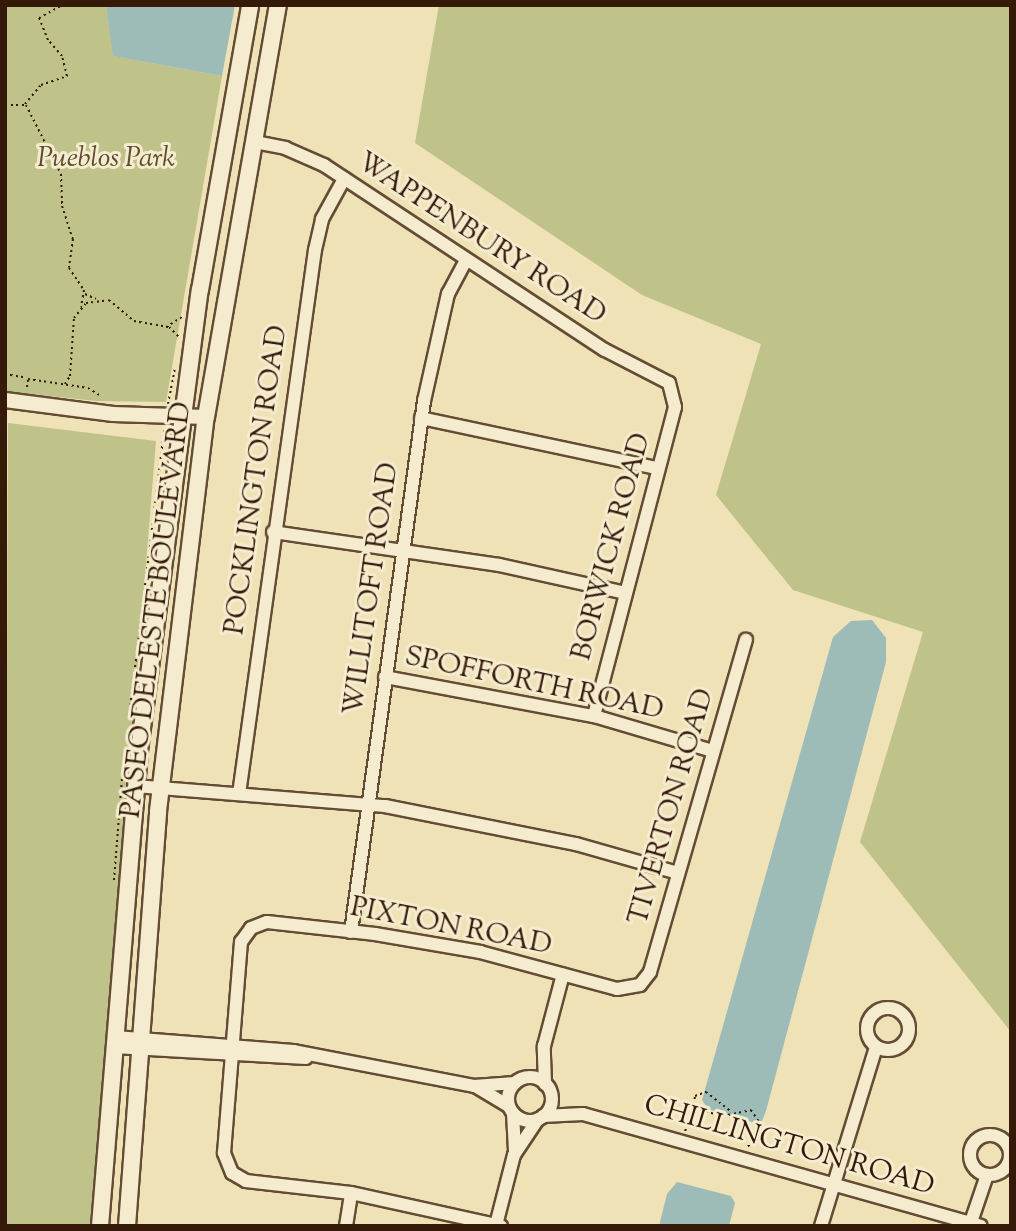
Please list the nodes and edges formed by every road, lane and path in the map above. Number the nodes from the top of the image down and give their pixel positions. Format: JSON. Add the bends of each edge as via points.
{"nodes":[{"id":1,"x":62,"y":5,"type":"edge"},
{"id":2,"x":250,"y":5,"type":"edge"},
{"id":3,"x":278,"y":5,"type":"edge"},
{"id":4,"x":5,"y":104,"type":"edge"},
{"id":5,"x":25,"y":104,"type":"junction"},
{"id":6,"x":254,"y":142,"type":"junction"},
{"id":7,"x":344,"y":179,"type":"junction"},
{"id":8,"x":466,"y":260,"type":"junction"},
{"id":9,"x":84,"y":294,"type":"junction"},
{"id":10,"x":98,"y":300,"type":"junction"},
{"id":11,"x":81,"y":307,"type":"junction"},
{"id":12,"x":183,"y":316,"type":"dead end"},
{"id":13,"x":166,"y":327,"type":"junction"},
{"id":14,"x":180,"y":337,"type":"dead end"},
{"id":15,"x":5,"y":374,"type":"edge"},
{"id":16,"x":70,"y":376,"type":"junction"},
{"id":17,"x":28,"y":379,"type":"junction"},
{"id":18,"x":65,"y":384,"type":"junction"},
{"id":19,"x":76,"y":386,"type":"junction"},
{"id":20,"x":27,"y":387,"type":"dead end"},
{"id":21,"x":673,"y":390,"type":"joint"},
{"id":22,"x":99,"y":395,"type":"dead end"},
{"id":23,"x":5,"y":400,"type":"edge"},
{"id":24,"x":206,"y":417,"type":"junction"},
{"id":25,"x":181,"y":418,"type":"junction"},
{"id":26,"x":421,"y":418,"type":"junction"},
{"id":27,"x":656,"y":468,"type":"junction"},
{"id":28,"x":273,"y":532,"type":"junction"},
{"id":29,"x":402,"y":551,"type":"junction"},
{"id":30,"x":625,"y":593,"type":"junction"},
{"id":31,"x":746,"y":640,"type":"dead end"},
{"id":32,"x":385,"y":677,"type":"junction"},
{"id":33,"x":594,"y":716,"type":"junction"},
{"id":34,"x":713,"y":751,"type":"junction"},
{"id":35,"x":135,"y":786,"type":"junction"},
{"id":36,"x":161,"y":788,"type":"junction"},
{"id":37,"x":239,"y":794,"type":"junction"},
{"id":38,"x":368,"y":804,"type":"junction"},
{"id":39,"x":678,"y":873,"type":"junction"},
{"id":40,"x":351,"y":932,"type":"junction"},
{"id":41,"x":563,"y":974,"type":"junction"},
{"id":42,"x":640,"y":985,"type":"joint"},
{"id":43,"x":115,"y":1042,"type":"junction"},
{"id":44,"x":138,"y":1044,"type":"junction"},
{"id":45,"x":544,"y":1046,"type":"junction"},
{"id":46,"x":876,"y":1047,"type":"dead end"},
{"id":47,"x":232,"y":1050,"type":"junction"},
{"id":48,"x":520,"y":1081,"type":"junction"},
{"id":49,"x":474,"y":1086,"type":"junction"},
{"id":50,"x":548,"y":1089,"type":"junction"},
{"id":51,"x":511,"y":1109,"type":"junction"},
{"id":52,"x":693,"y":1110,"type":"junction"},
{"id":53,"x":733,"y":1112,"type":"junction"},
{"id":54,"x":583,"y":1114,"type":"junction"},
{"id":55,"x":541,"y":1118,"type":"junction"},
{"id":56,"x":685,"y":1131,"type":"dead end"},
{"id":57,"x":747,"y":1149,"type":"dead end"},
{"id":58,"x":514,"y":1155,"type":"junction"},
{"id":59,"x":987,"y":1175,"type":"dead end"},
{"id":60,"x":833,"y":1184,"type":"junction"},
{"id":61,"x":351,"y":1193,"type":"junction"},
{"id":62,"x":976,"y":1224,"type":"edge"},
{"id":63,"x":499,"y":1225,"type":"edge"},
{"id":64,"x":100,"y":1226,"type":"edge"},
{"id":65,"x":127,"y":1226,"type":"edge"},
{"id":66,"x":346,"y":1226,"type":"edge"},
{"id":67,"x":821,"y":1226,"type":"edge"}],
"edges":[{"from":1,"to":5,"type":"path","via":[[39,18],[65,62],[66,78],[41,85]]},
{"from":2,"to":25,"type":"main road","name":"PASEO DEL ESTE BOULEVARD"},
{"from":3,"to":6,"type":"main road","name":"PASEO DEL ESTE BOULEVARD"},
{"from":4,"to":5,"type":"path"},
{"from":5,"to":9,"type":"path","via":[[61,174],[62,206],[73,239],[69,268]]},
{"from":6,"to":7,"type":"street","name":"WAPPENBURY ROAD","via":[[285,148]]},
{"from":6,"to":24,"type":"main road","name":"PASEO DEL ESTE BOULEVARD"},
{"from":7,"to":8,"type":"street","name":"WAPPENBURY ROAD"},
{"from":7,"to":28,"type":"street","name":"POCKLINGTON ROAD","via":[[322,219],[315,250]]},
{"from":8,"to":21,"type":"street","name":"WAPPENBURY ROAD","via":[[605,349],[663,377]]},
{"from":8,"to":26,"type":"street","name":"WILLITOFT ROAD","via":[[438,327]]},
{"from":9,"to":10,"type":"path"},
{"from":9,"to":11,"type":"path"},
{"from":10,"to":11,"type":"path"},
{"from":10,"to":13,"type":"path","via":[[117,304],[137,323]]},
{"from":11,"to":16,"type":"path","via":[[73,322]]},
{"from":12,"to":13,"type":"path"},
{"from":13,"to":14,"type":"path"},
{"from":15,"to":17,"type":"path"},
{"from":16,"to":18,"type":"path"},
{"from":16,"to":19,"type":"path"},
{"from":17,"to":18,"type":"path"},
{"from":17,"to":20,"type":"path"},
{"from":18,"to":19,"type":"path"},
{"from":19,"to":22,"type":"path"},
{"from":21,"to":27,"type":"street","name":"BORWICK ROAD","via":[[675,407]]},
{"from":23,"to":25,"type":"street"},
{"from":24,"to":25,"type":"street"},
{"from":24,"to":36,"type":"main road","name":"PASEO DEL ESTE BOULEVARD"},
{"from":25,"to":35,"type":"main road","name":"PASEO DEL ESTE BOULEVARD"},
{"from":26,"to":27,"type":"street"},
{"from":26,"to":29,"type":"street","name":"WILLITOFT ROAD"},
{"from":27,"to":30,"type":"street","name":"BORWICK ROAD"},
{"from":28,"to":29,"type":"street"},
{"from":28,"to":37,"type":"street","name":"POCKLINGTON ROAD"},
{"from":29,"to":30,"type":"street","via":[[499,565]]},
{"from":29,"to":32,"type":"street","name":"WILLITOFT ROAD"},
{"from":30,"to":33,"type":"street","name":"BORWICK ROAD"},
{"from":31,"to":34,"type":"street","name":"TIVERTON ROAD"},
{"from":32,"to":33,"type":"street","name":"SPOFFORTH ROAD"},
{"from":32,"to":38,"type":"street","name":"WILLITOFT ROAD"},
{"from":33,"to":34,"type":"street","name":"SPOFFORTH ROAD"},
{"from":34,"to":39,"type":"street","name":"TIVERTON ROAD"},
{"from":35,"to":36,"type":"street"},
{"from":35,"to":43,"type":"main road","name":"PASEO DEL ESTE BOULEVARD"},
{"from":36,"to":37,"type":"street"},
{"from":36,"to":44,"type":"main road","name":"PASEO DEL ESTE BOULEVARD"},
{"from":37,"to":38,"type":"street"},
{"from":38,"to":39,"type":"street","via":[[576,844]]},
{"from":38,"to":40,"type":"street","name":"WILLITOFT ROAD"},
{"from":39,"to":42,"type":"street","name":"TIVERTON ROAD","via":[[650,972]]},
{"from":40,"to":41,"type":"street","name":"PIXTON ROAD","via":[[480,952]]},
{"from":40,"to":47,"type":"street","name":"PIXTON ROAD","via":[[267,922],[251,928],[241,942]]},
{"from":41,"to":42,"type":"street","name":"PIXTON ROAD","via":[[617,989]]},
{"from":41,"to":45,"type":"street"},
{"from":43,"to":44,"type":"street"},
{"from":43,"to":64,"type":"main road","name":"PASEO DEL ESTE BOULEVARD"},
{"from":44,"to":47,"type":"street"},
{"from":44,"to":65,"type":"main road","name":"PASEO DEL ESTE BOULEVARD"},
{"from":45,"to":48,"type":"street"},
{"from":45,"to":50,"type":"street"},
{"from":46,"to":60,"type":"street"},
{"from":47,"to":49,"type":"street","via":[[313,1057]]},
{"from":47,"to":61,"type":"street","via":[[224,1153],[227,1167],[236,1177]]},
{"from":48,"to":49,"type":"street"},
{"from":48,"to":50,"type":"street"},
{"from":48,"to":51,"type":"street"},
{"from":49,"to":51,"type":"street"},
{"from":50,"to":54,"type":"street","name":"CHILLINGTON ROAD"},
{"from":50,"to":55,"type":"street","via":[[550,1106]]},
{"from":51,"to":55,"type":"street","via":[[526,1121]]},
{"from":51,"to":58,"type":"street"},
{"from":52,"to":53,"type":"path","via":[[702,1108],[723,1116]]},
{"from":52,"to":53,"type":"path","via":[[695,1096],[706,1092]]},
{"from":52,"to":56,"type":"path"},
{"from":53,"to":57,"type":"path","via":[[751,1110],[762,1122],[761,1136]]},
{"from":54,"to":55,"type":"street","name":"CHILLINGTON ROAD"},
{"from":54,"to":60,"type":"street","name":"CHILLINGTON ROAD"},
{"from":55,"to":58,"type":"street"},
{"from":58,"to":63,"type":"street"},
{"from":59,"to":62,"type":"street"},
{"from":60,"to":62,"type":"street","name":"CHILLINGTON ROAD"},
{"from":60,"to":67,"type":"street"},
{"from":61,"to":63,"type":"street"},
{"from":61,"to":66,"type":"street"}]}
